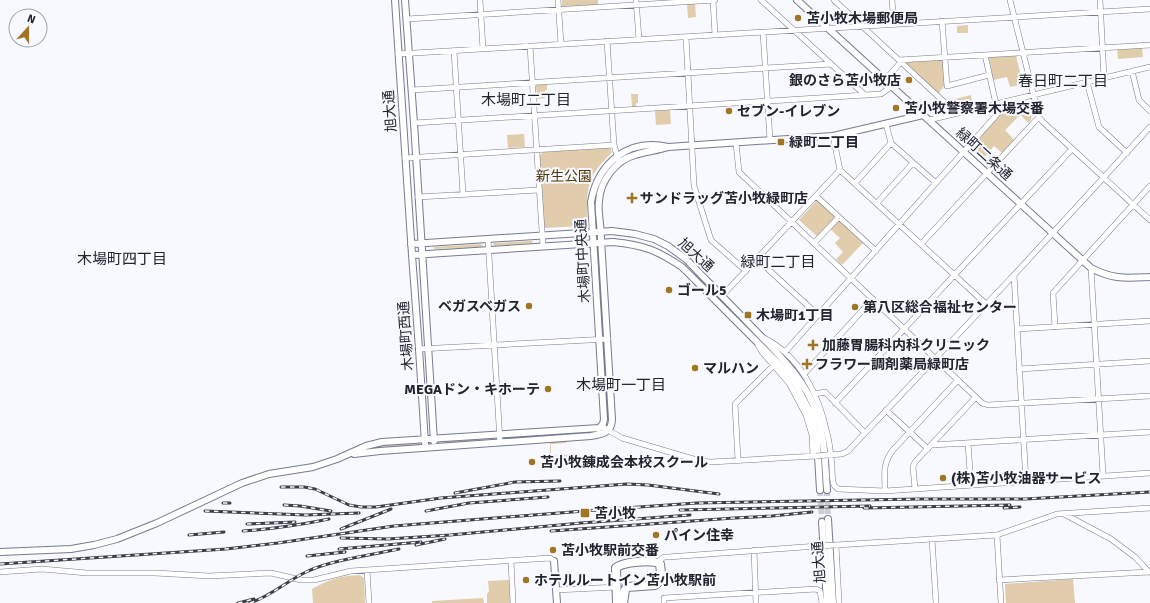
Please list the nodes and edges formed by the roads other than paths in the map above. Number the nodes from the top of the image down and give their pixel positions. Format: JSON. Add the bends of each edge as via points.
{"nodes":[{"id":1,"x":395,"y":0,"type":"edge"},
{"id":2,"x":405,"y":0,"type":"edge"},
{"id":3,"x":480,"y":0,"type":"edge"},
{"id":4,"x":558,"y":0,"type":"edge"},
{"id":5,"x":714,"y":0,"type":"edge"},
{"id":6,"x":761,"y":0,"type":"edge"},
{"id":7,"x":797,"y":0,"type":"edge"},
{"id":8,"x":834,"y":0,"type":"edge"},
{"id":9,"x":892,"y":0,"type":"edge"},
{"id":10,"x":1010,"y":0,"type":"edge"},
{"id":11,"x":1100,"y":0,"type":"edge"},
{"id":12,"x":637,"y":2,"type":"edge"},
{"id":13,"x":1150,"y":9,"type":"edge"},
{"id":14,"x":558,"y":10,"type":"junction"},
{"id":15,"x":1100,"y":12,"type":"junction"},
{"id":16,"x":481,"y":14,"type":"junction"},
{"id":17,"x":1014,"y":16,"type":"junction"},
{"id":18,"x":407,"y":19,"type":"junction"},
{"id":19,"x":942,"y":21,"type":"junction"},
{"id":20,"x":894,"y":24,"type":"junction"},
{"id":21,"x":862,"y":26,"type":"junction"},
{"id":22,"x":828,"y":28,"type":"junction"},
{"id":23,"x":794,"y":30,"type":"junction"},
{"id":24,"x":763,"y":32,"type":"junction"},
{"id":25,"x":715,"y":35,"type":"junction"},
{"id":26,"x":686,"y":36,"type":"junction"},
{"id":27,"x":639,"y":39,"type":"junction"},
{"id":28,"x":607,"y":41,"type":"junction"},
{"id":29,"x":561,"y":44,"type":"junction"},
{"id":30,"x":1150,"y":45,"type":"edge"},
{"id":31,"x":530,"y":46,"type":"junction"},
{"id":32,"x":1102,"y":48,"type":"junction"},
{"id":33,"x":483,"y":49,"type":"junction"},
{"id":34,"x":454,"y":51,"type":"junction"},
{"id":35,"x":1023,"y":53,"type":"junction"},
{"id":36,"x":398,"y":54,"type":"junction"},
{"id":37,"x":409,"y":54,"type":"junction"},
{"id":38,"x":985,"y":55,"type":"junction"},
{"id":39,"x":944,"y":57,"type":"junction"},
{"id":40,"x":900,"y":61,"type":"junction"},
{"id":41,"x":831,"y":64,"type":"junction"},
{"id":42,"x":1150,"y":67,"type":"edge"},
{"id":43,"x":765,"y":68,"type":"junction"},
{"id":44,"x":1132,"y":71,"type":"junction"},
{"id":45,"x":688,"y":73,"type":"junction"},
{"id":46,"x":989,"y":75,"type":"junction"},
{"id":47,"x":610,"y":78,"type":"junction"},
{"id":48,"x":1104,"y":78,"type":"junction"},
{"id":49,"x":885,"y":80,"type":"junction"},
{"id":50,"x":1087,"y":82,"type":"junction"},
{"id":51,"x":532,"y":83,"type":"junction"},
{"id":52,"x":892,"y":86,"type":"junction"},
{"id":53,"x":456,"y":87,"type":"junction"},
{"id":54,"x":412,"y":90,"type":"junction"},
{"id":55,"x":865,"y":95,"type":"junction"},
{"id":56,"x":1033,"y":95,"type":"junction"},
{"id":57,"x":768,"y":101,"type":"junction"},
{"id":58,"x":1009,"y":101,"type":"junction"},
{"id":59,"x":996,"y":104,"type":"junction"},
{"id":60,"x":690,"y":106,"type":"junction"},
{"id":61,"x":612,"y":111,"type":"junction"},
{"id":62,"x":1150,"y":111,"type":"edge"},
{"id":63,"x":956,"y":113,"type":"junction"},
{"id":64,"x":923,"y":115,"type":"junction"},
{"id":65,"x":534,"y":116,"type":"junction"},
{"id":66,"x":1039,"y":117,"type":"junction"},
{"id":67,"x":458,"y":120,"type":"junction"},
{"id":68,"x":929,"y":120,"type":"junction"},
{"id":69,"x":414,"y":123,"type":"junction"},
{"id":70,"x":886,"y":124,"type":"junction"},
{"id":71,"x":1150,"y":127,"type":"edge"},
{"id":72,"x":833,"y":136,"type":"junction"},
{"id":73,"x":770,"y":140,"type":"junction"},
{"id":74,"x":736,"y":143,"type":"junction"},
{"id":75,"x":891,"y":143,"type":"junction"},
{"id":76,"x":614,"y":145,"type":"junction"},
{"id":77,"x":692,"y":145,"type":"junction"},
{"id":78,"x":536,"y":149,"type":"junction"},
{"id":79,"x":1072,"y":149,"type":"junction"},
{"id":80,"x":964,"y":152,"type":"junction"},
{"id":81,"x":1127,"y":153,"type":"junction"},
{"id":82,"x":461,"y":154,"type":"junction"},
{"id":83,"x":416,"y":157,"type":"junction"},
{"id":84,"x":405,"y":158,"type":"junction"},
{"id":85,"x":618,"y":159,"type":"junction"},
{"id":86,"x":913,"y":163,"type":"junction"},
{"id":87,"x":840,"y":170,"type":"junction"},
{"id":88,"x":987,"y":173,"type":"junction"},
{"id":89,"x":1104,"y":178,"type":"junction"},
{"id":90,"x":855,"y":183,"type":"junction"},
{"id":91,"x":936,"y":183,"type":"junction"},
{"id":92,"x":1150,"y":186,"type":"edge"},
{"id":93,"x":539,"y":190,"type":"junction"},
{"id":94,"x":463,"y":194,"type":"junction"},
{"id":95,"x":816,"y":196,"type":"junction"},
{"id":96,"x":418,"y":197,"type":"junction"},
{"id":97,"x":877,"y":203,"type":"junction"},
{"id":98,"x":1020,"y":204,"type":"junction"},
{"id":99,"x":1133,"y":205,"type":"junction"},
{"id":100,"x":839,"y":217,"type":"junction"},
{"id":101,"x":1150,"y":220,"type":"edge"},
{"id":102,"x":792,"y":222,"type":"junction"},
{"id":103,"x":900,"y":225,"type":"junction"},
{"id":104,"x":593,"y":232,"type":"junction"},
{"id":105,"x":600,"y":232,"type":"junction"},
{"id":106,"x":1052,"y":233,"type":"junction"},
{"id":107,"x":542,"y":236,"type":"junction"},
{"id":108,"x":488,"y":239,"type":"junction"},
{"id":109,"x":601,"y":242,"type":"junction"},
{"id":110,"x":594,"y":243,"type":"junction"},
{"id":111,"x":814,"y":243,"type":"junction"},
{"id":112,"x":411,"y":244,"type":"junction"},
{"id":113,"x":421,"y":244,"type":"junction"},
{"id":114,"x":921,"y":244,"type":"junction"},
{"id":115,"x":543,"y":246,"type":"junction"},
{"id":116,"x":489,"y":250,"type":"junction"},
{"id":117,"x":876,"y":251,"type":"junction"},
{"id":118,"x":412,"y":255,"type":"junction"},
{"id":119,"x":422,"y":255,"type":"junction"},
{"id":120,"x":757,"y":259,"type":"junction"},
{"id":121,"x":1083,"y":261,"type":"junction"},
{"id":122,"x":1091,"y":268,"type":"junction"},
{"id":123,"x":746,"y":271,"type":"junction"},
{"id":124,"x":954,"y":275,"type":"junction"},
{"id":125,"x":1014,"y":275,"type":"junction"},
{"id":126,"x":1150,"y":277,"type":"edge"},
{"id":127,"x":851,"y":279,"type":"junction"},
{"id":128,"x":722,"y":296,"type":"junction"},
{"id":129,"x":873,"y":299,"type":"junction"},
{"id":130,"x":986,"y":304,"type":"junction"},
{"id":131,"x":818,"y":316,"type":"junction"},
{"id":132,"x":1150,"y":321,"type":"edge"},
{"id":133,"x":1094,"y":324,"type":"junction"},
{"id":134,"x":1055,"y":327,"type":"junction"},
{"id":135,"x":904,"y":329,"type":"junction"},
{"id":136,"x":1017,"y":329,"type":"junction"},
{"id":137,"x":761,"y":337,"type":"junction"},
{"id":138,"x":600,"y":339,"type":"junction"},
{"id":139,"x":608,"y":339,"type":"junction"},
{"id":140,"x":756,"y":342,"type":"junction"},
{"id":141,"x":495,"y":345,"type":"junction"},
{"id":142,"x":428,"y":348,"type":"junction"},
{"id":143,"x":419,"y":349,"type":"junction"},
{"id":144,"x":785,"y":352,"type":"junction"},
{"id":145,"x":935,"y":359,"type":"junction"},
{"id":146,"x":1150,"y":361,"type":"edge"},
{"id":147,"x":1097,"y":364,"type":"junction"},
{"id":148,"x":774,"y":365,"type":"junction"},
{"id":149,"x":1019,"y":369,"type":"junction"},
{"id":150,"x":804,"y":374,"type":"junction"},
{"id":151,"x":958,"y":380,"type":"junction"},
{"id":152,"x":815,"y":394,"type":"junction"},
{"id":153,"x":1150,"y":396,"type":"edge"},
{"id":154,"x":976,"y":397,"type":"junction"},
{"id":155,"x":1099,"y":399,"type":"junction"},
{"id":156,"x":835,"y":403,"type":"junction"},
{"id":157,"x":1021,"y":403,"type":"junction"},
{"id":158,"x":886,"y":410,"type":"junction"},
{"id":159,"x":601,"y":426,"type":"junction"},
{"id":160,"x":608,"y":430,"type":"junction"},
{"id":161,"x":910,"y":432,"type":"junction"},
{"id":162,"x":1150,"y":432,"type":"edge"},
{"id":163,"x":865,"y":433,"type":"junction"},
{"id":164,"x":500,"y":435,"type":"junction"},
{"id":165,"x":1101,"y":435,"type":"junction"},
{"id":166,"x":424,"y":439,"type":"junction"},
{"id":167,"x":434,"y":439,"type":"junction"},
{"id":168,"x":1024,"y":440,"type":"junction"},
{"id":169,"x":500,"y":442,"type":"junction"},
{"id":170,"x":968,"y":443,"type":"junction"},
{"id":171,"x":434,"y":447,"type":"junction"},
{"id":172,"x":930,"y":447,"type":"junction"},
{"id":173,"x":425,"y":449,"type":"junction"},
{"id":174,"x":829,"y":455,"type":"junction"},
{"id":175,"x":344,"y":456,"type":"junction"},
{"id":176,"x":815,"y":456,"type":"junction"},
{"id":177,"x":738,"y":460,"type":"junction"},
{"id":178,"x":1150,"y":473,"type":"edge"},
{"id":179,"x":1103,"y":476,"type":"junction"},
{"id":180,"x":1026,"y":482,"type":"junction"},
{"id":181,"x":971,"y":485,"type":"junction"},
{"id":182,"x":915,"y":489,"type":"junction"},
{"id":183,"x":885,"y":491,"type":"junction"},
{"id":184,"x":1150,"y":508,"type":"edge"},
{"id":185,"x":1063,"y":514,"type":"junction"},
{"id":186,"x":997,"y":535,"type":"junction"},
{"id":187,"x":932,"y":539,"type":"junction"},
{"id":188,"x":836,"y":545,"type":"junction"},
{"id":189,"x":754,"y":550,"type":"junction"},
{"id":190,"x":0,"y":552,"type":"edge"},
{"id":191,"x":511,"y":561,"type":"junction"},
{"id":192,"x":554,"y":561,"type":"joint"},
{"id":193,"x":658,"y":562,"type":"junction"},
{"id":194,"x":367,"y":570,"type":"junction"},
{"id":195,"x":0,"y":572,"type":"edge"},
{"id":196,"x":1149,"y":573,"type":"edge"},
{"id":197,"x":999,"y":580,"type":"junction"},
{"id":198,"x":621,"y":589,"type":"junction"},
{"id":199,"x":556,"y":590,"type":"junction"},
{"id":200,"x":756,"y":593,"type":"junction"},
{"id":201,"x":369,"y":603,"type":"edge"},
{"id":202,"x":513,"y":603,"type":"edge"},
{"id":203,"x":557,"y":603,"type":"edge"},
{"id":204,"x":617,"y":603,"type":"edge"},
{"id":205,"x":623,"y":603,"type":"edge"},
{"id":206,"x":664,"y":603,"type":"edge"},
{"id":207,"x":756,"y":603,"type":"edge"},
{"id":208,"x":822,"y":603,"type":"edge"},
{"id":209,"x":827,"y":603,"type":"edge"},
{"id":210,"x":834,"y":603,"type":"edge"},
{"id":211,"x":839,"y":603,"type":"edge"},
{"id":212,"x":936,"y":603,"type":"edge"},
{"id":213,"x":1001,"y":603,"type":"edge"}],
"edges":[{"from":1,"to":36,"type":"street","name":"旭大通"},
{"from":2,"to":18,"type":"street","name":"旭大通"},
{"from":3,"to":16,"type":"street"},
{"from":4,"to":14,"type":"street"},
{"from":5,"to":12,"type":"street"},
{"from":5,"to":25,"type":"street"},
{"from":6,"to":23,"type":"street"},
{"from":7,"to":22,"type":"street","name":"緑町二条通"},
{"from":8,"to":21,"type":"street"},
{"from":9,"to":20,"type":"street"},
{"from":10,"to":17,"type":"street"},
{"from":11,"to":15,"type":"street"},
{"from":12,"to":14,"type":"street"},
{"from":12,"to":27,"type":"street"},
{"from":13,"to":15,"type":"street"},
{"from":14,"to":16,"type":"street"},
{"from":14,"to":29,"type":"street"},
{"from":15,"to":17,"type":"street"},
{"from":15,"to":32,"type":"street"},
{"from":16,"to":18,"type":"street"},
{"from":16,"to":33,"type":"street"},
{"from":17,"to":19,"type":"street"},
{"from":17,"to":35,"type":"street"},
{"from":18,"to":37,"type":"street","name":"旭大通"},
{"from":19,"to":20,"type":"street"},
{"from":19,"to":39,"type":"street"},
{"from":20,"to":21,"type":"street"},
{"from":21,"to":22,"type":"street"},
{"from":21,"to":40,"type":"street"},
{"from":22,"to":23,"type":"street"},
{"from":22,"to":49,"type":"street","name":"緑町二条通"},
{"from":23,"to":24,"type":"street"},
{"from":23,"to":41,"type":"street"},
{"from":24,"to":25,"type":"street"},
{"from":24,"to":43,"type":"street"},
{"from":25,"to":26,"type":"street"},
{"from":26,"to":27,"type":"street"},
{"from":26,"to":45,"type":"street"},
{"from":27,"to":28,"type":"street"},
{"from":28,"to":29,"type":"street"},
{"from":28,"to":47,"type":"street"},
{"from":29,"to":31,"type":"street"},
{"from":30,"to":32,"type":"street"},
{"from":31,"to":33,"type":"street"},
{"from":31,"to":51,"type":"street"},
{"from":32,"to":35,"type":"street"},
{"from":32,"to":48,"type":"street"},
{"from":33,"to":34,"type":"street"},
{"from":34,"to":37,"type":"street"},
{"from":34,"to":53,"type":"street"},
{"from":35,"to":38,"type":"street"},
{"from":35,"to":56,"type":"street"},
{"from":36,"to":37,"type":"street"},
{"from":36,"to":84,"type":"street","name":"旭大通"},
{"from":37,"to":54,"type":"street","name":"旭大通"},
{"from":38,"to":39,"type":"street"},
{"from":38,"to":46,"type":"street"},
{"from":39,"to":40,"type":"street"},
{"from":39,"to":46,"type":"street","via":[[947,86]]},
{"from":40,"to":49,"type":"street"},
{"from":40,"to":63,"type":"street"},
{"from":41,"to":43,"type":"street"},
{"from":41,"to":55,"type":"street"},
{"from":42,"to":44,"type":"street"},
{"from":43,"to":45,"type":"street"},
{"from":43,"to":57,"type":"street"},
{"from":44,"to":48,"type":"street"},
{"from":44,"to":62,"type":"street","via":[[1139,100]]},
{"from":45,"to":47,"type":"street"},
{"from":45,"to":60,"type":"street"},
{"from":46,"to":59,"type":"street"},
{"from":47,"to":51,"type":"street"},
{"from":47,"to":61,"type":"street"},
{"from":48,"to":50,"type":"street"},
{"from":49,"to":52,"type":"street","name":"緑町二条通"},
{"from":50,"to":56,"type":"street"},
{"from":50,"to":81,"type":"street","via":[[1099,127]]},
{"from":51,"to":53,"type":"street"},
{"from":51,"to":65,"type":"street"},
{"from":52,"to":55,"type":"street","via":[[881,94]]},
{"from":52,"to":64,"type":"street","name":"緑町二条通"},
{"from":53,"to":54,"type":"street"},
{"from":53,"to":67,"type":"street"},
{"from":54,"to":69,"type":"street","name":"旭大通"},
{"from":55,"to":57,"type":"street"},
{"from":56,"to":58,"type":"street"},
{"from":56,"to":66,"type":"street"},
{"from":57,"to":60,"type":"street"},
{"from":57,"to":73,"type":"street"},
{"from":58,"to":59,"type":"street"},
{"from":58,"to":80,"type":"street"},
{"from":59,"to":63,"type":"street"},
{"from":60,"to":61,"type":"street"},
{"from":60,"to":77,"type":"street"},
{"from":61,"to":65,"type":"street"},
{"from":61,"to":76,"type":"street"},
{"from":63,"to":68,"type":"street"},
{"from":64,"to":68,"type":"street","name":"緑町二条通"},
{"from":64,"to":70,"type":"street","name":"木場町中央通"},
{"from":65,"to":67,"type":"street"},
{"from":65,"to":78,"type":"street"},
{"from":66,"to":79,"type":"street"},
{"from":66,"to":88,"type":"street"},
{"from":67,"to":69,"type":"street"},
{"from":67,"to":82,"type":"street"},
{"from":68,"to":80,"type":"street","name":"緑町二条通"},
{"from":69,"to":83,"type":"street","name":"旭大通"},
{"from":70,"to":72,"type":"street","name":"木場町中央通"},
{"from":70,"to":75,"type":"street"},
{"from":71,"to":81,"type":"street"},
{"from":72,"to":73,"type":"street","name":"木場町中央通"},
{"from":72,"to":87,"type":"street"},
{"from":73,"to":74,"type":"street","name":"木場町中央通"},
{"from":74,"to":77,"type":"street","name":"木場町中央通"},
{"from":74,"to":102,"type":"street","via":[[739,172]]},
{"from":75,"to":86,"type":"street"},
{"from":75,"to":90,"type":"street"},
{"from":76,"to":78,"type":"street"},
{"from":76,"to":85,"type":"street"},
{"from":77,"to":85,"type":"street","name":"木場町中央通","via":[[668,147]]},
{"from":77,"to":123,"type":"street","via":[[694,186],[711,240]]},
{"from":78,"to":82,"type":"street"},
{"from":78,"to":93,"type":"street"},
{"from":79,"to":89,"type":"street"},
{"from":79,"to":98,"type":"street"},
{"from":80,"to":88,"type":"street","name":"緑町二条通"},
{"from":80,"to":91,"type":"street"},
{"from":81,"to":89,"type":"street"},
{"from":82,"to":83,"type":"street"},
{"from":82,"to":94,"type":"street"},
{"from":83,"to":84,"type":"street"},
{"from":83,"to":96,"type":"street","name":"旭大通"},
{"from":84,"to":112,"type":"street","name":"旭大通"},
{"from":85,"to":104,"type":"street","name":"木場町中央通","via":[[607,166],[594,189]]},
{"from":85,"to":105,"type":"street","name":"木場町中央通","via":[[600,190]]},
{"from":86,"to":91,"type":"street"},
{"from":86,"to":97,"type":"street"},
{"from":87,"to":90,"type":"street"},
{"from":87,"to":95,"type":"street"},
{"from":88,"to":98,"type":"street","name":"緑町二条通"},
{"from":88,"to":114,"type":"street"},
{"from":89,"to":99,"type":"street"},
{"from":89,"to":106,"type":"street"},
{"from":90,"to":97,"type":"street"},
{"from":91,"to":103,"type":"street"},
{"from":92,"to":99,"type":"street"},
{"from":93,"to":94,"type":"street"},
{"from":93,"to":107,"type":"street"},
{"from":94,"to":96,"type":"street"},
{"from":95,"to":100,"type":"street"},
{"from":95,"to":102,"type":"street"},
{"from":96,"to":113,"type":"street","name":"旭大通"},
{"from":97,"to":103,"type":"street"},
{"from":98,"to":106,"type":"street","name":"緑町二条通"},
{"from":98,"to":124,"type":"street"},
{"from":99,"to":101,"type":"street"},
{"from":99,"to":121,"type":"street"},
{"from":100,"to":111,"type":"street"},
{"from":100,"to":117,"type":"street"},
{"from":102,"to":111,"type":"street"},
{"from":102,"to":120,"type":"street"},
{"from":103,"to":114,"type":"street"},
{"from":103,"to":117,"type":"street"},
{"from":104,"to":105,"type":"street","name":"旭大通"},
{"from":104,"to":107,"type":"street","name":"旭大通"},
{"from":104,"to":110,"type":"street","name":"木場町中央通"},
{"from":105,"to":109,"type":"street","name":"木場町中央通"},
{"from":105,"to":128,"type":"street","name":"旭大通","via":[[635,234],[668,246],[686,259]]},
{"from":106,"to":121,"type":"street","name":"緑町二条通"},
{"from":106,"to":125,"type":"street"},
{"from":107,"to":108,"type":"street","name":"旭大通"},
{"from":107,"to":115,"type":"street"},
{"from":108,"to":113,"type":"street","name":"旭大通"},
{"from":108,"to":116,"type":"street"},
{"from":109,"to":110,"type":"street","name":"旭大通"},
{"from":109,"to":139,"type":"street","name":"木場町中央通"},
{"from":109,"to":140,"type":"street","name":"旭大通","via":[[634,244],[664,255],[682,267]]},
{"from":110,"to":115,"type":"street","name":"旭大通"},
{"from":110,"to":138,"type":"street","name":"木場町中央通"},
{"from":111,"to":127,"type":"street"},
{"from":112,"to":113,"type":"street","name":"旭大通"},
{"from":112,"to":118,"type":"street","name":"旭大通"},
{"from":113,"to":119,"type":"street","name":"旭大通"},
{"from":114,"to":124,"type":"street"},
{"from":115,"to":116,"type":"street","name":"旭大通"},
{"from":116,"to":119,"type":"street","name":"旭大通"},
{"from":116,"to":141,"type":"street"},
{"from":117,"to":127,"type":"street"},
{"from":118,"to":119,"type":"street","name":"旭大通"},
{"from":118,"to":143,"type":"street","name":"木場町西通"},
{"from":119,"to":142,"type":"street","name":"木場町西通"},
{"from":120,"to":123,"type":"street"},
{"from":120,"to":131,"type":"street"},
{"from":121,"to":122,"type":"street","name":"緑町二条通"},
{"from":121,"to":134,"type":"street","via":[[1053,293]]},
{"from":122,"to":126,"type":"street","name":"緑町二条通","via":[[1110,277]]},
{"from":122,"to":133,"type":"street"},
{"from":123,"to":128,"type":"street"},
{"from":124,"to":130,"type":"street"},
{"from":124,"to":135,"type":"street"},
{"from":125,"to":130,"type":"street"},
{"from":125,"to":136,"type":"street"},
{"from":127,"to":129,"type":"street"},
{"from":127,"to":131,"type":"street"},
{"from":128,"to":137,"type":"street","name":"旭大通"},
{"from":129,"to":135,"type":"street"},
{"from":129,"to":150,"type":"street"},
{"from":130,"to":145,"type":"street"},
{"from":131,"to":144,"type":"street"},
{"from":132,"to":133,"type":"street"},
{"from":133,"to":134,"type":"street"},
{"from":133,"to":147,"type":"street"},
{"from":134,"to":136,"type":"street"},
{"from":135,"to":145,"type":"street"},
{"from":135,"to":156,"type":"street"},
{"from":136,"to":149,"type":"street"},
{"from":137,"to":140,"type":"street","name":"旭大通","via":[[799,378],[817,414],[822,431],[824,490],[811,414],[794,381]]},
{"from":137,"to":144,"type":"street"},
{"from":138,"to":139,"type":"street"},
{"from":138,"to":141,"type":"street"},
{"from":138,"to":159,"type":"street","name":"木場町中央通","via":[[604,419]]},
{"from":139,"to":160,"type":"street","name":"木場町中央通","via":[[612,419]]},
{"from":140,"to":148,"type":"street"},
{"from":141,"to":142,"type":"street"},
{"from":141,"to":164,"type":"street"},
{"from":142,"to":143,"type":"street"},
{"from":142,"to":167,"type":"street","name":"木場町西通"},
{"from":143,"to":166,"type":"street","name":"木場町西通"},
{"from":144,"to":150,"type":"street"},
{"from":145,"to":151,"type":"street"},
{"from":145,"to":158,"type":"street"},
{"from":146,"to":147,"type":"street"},
{"from":147,"to":149,"type":"street"},
{"from":147,"to":155,"type":"street"},
{"from":148,"to":176,"type":"street","via":[[789,383],[806,415]]},
{"from":148,"to":177,"type":"street","via":[[735,404]]},
{"from":149,"to":157,"type":"street"},
{"from":150,"to":152,"type":"street"},
{"from":151,"to":154,"type":"street"},
{"from":151,"to":161,"type":"street"},
{"from":152,"to":156,"type":"street","via":[[825,392]]},
{"from":152,"to":174,"type":"street","via":[[827,433]]},
{"from":153,"to":155,"type":"street"},
{"from":154,"to":157,"type":"street","via":[[988,405]]},
{"from":154,"to":172,"type":"street"},
{"from":155,"to":157,"type":"street"},
{"from":155,"to":165,"type":"street"},
{"from":156,"to":163,"type":"street"},
{"from":157,"to":168,"type":"street"},
{"from":158,"to":161,"type":"street"},
{"from":158,"to":163,"type":"street"},
{"from":159,"to":160,"type":"street"},
{"from":159,"to":164,"type":"street","via":[[590,429]]},
{"from":160,"to":169,"type":"street","via":[[598,435]]},
{"from":160,"to":177,"type":"street","via":[[622,438],[700,460]]},
{"from":161,"to":172,"type":"street"},
{"from":161,"to":183,"type":"street","via":[[886,460]]},
{"from":162,"to":165,"type":"street"},
{"from":163,"to":174,"type":"street","via":[[848,451]]},
{"from":164,"to":167,"type":"street"},
{"from":164,"to":169,"type":"street"},
{"from":165,"to":168,"type":"street"},
{"from":165,"to":179,"type":"street"},
{"from":166,"to":167,"type":"street"},
{"from":166,"to":173,"type":"street","name":"木場町西通"},
{"from":166,"to":175,"type":"street","via":[[382,442]]},
{"from":167,"to":171,"type":"street","name":"木場町西通"},
{"from":168,"to":170,"type":"street"},
{"from":168,"to":180,"type":"street"},
{"from":169,"to":171,"type":"street"},
{"from":170,"to":172,"type":"street"},
{"from":170,"to":181,"type":"street"},
{"from":171,"to":173,"type":"street"},
{"from":172,"to":182,"type":"street","via":[[913,466]]},
{"from":173,"to":175,"type":"street"},
{"from":174,"to":176,"type":"street","bridge":true},
{"from":174,"to":183,"type":"street","via":[[833,484],[838,489]]},
{"from":175,"to":190,"type":"street","via":[[313,467],[269,474],[242,483],[144,529],[116,539],[71,549]]},
{"from":176,"to":177,"type":"street"},
{"from":178,"to":179,"type":"street"},
{"from":179,"to":180,"type":"street"},
{"from":180,"to":181,"type":"street"},
{"from":181,"to":182,"type":"street"},
{"from":182,"to":183,"type":"street"},
{"from":184,"to":185,"type":"street"},
{"from":185,"to":186,"type":"street"},
{"from":185,"to":196,"type":"street","via":[[1111,539],[1135,557]]},
{"from":186,"to":187,"type":"street"},
{"from":186,"to":197,"type":"street"},
{"from":187,"to":188,"type":"street"},
{"from":187,"to":212,"type":"street"},
{"from":188,"to":189,"type":"street","bridge":true},
{"from":188,"to":211,"type":"street"},
{"from":189,"to":193,"type":"street","via":[[668,556]]},
{"from":189,"to":200,"type":"street"},
{"from":191,"to":192,"type":"street","via":[[550,558]]},
{"from":191,"to":194,"type":"street"},
{"from":191,"to":202,"type":"street"},
{"from":192,"to":199,"type":"street"},
{"from":193,"to":198,"type":"main road","via":[[661,579],[659,583]]},
{"from":193,"to":198,"type":"main road","via":[[619,565],[616,568]]},
{"from":194,"to":195,"type":"street","via":[[314,580],[301,580],[271,573],[209,576],[87,573],[42,569]]},
{"from":194,"to":201,"type":"street"},
{"from":196,"to":197,"type":"street"},
{"from":197,"to":213,"type":"street"},
{"from":198,"to":199,"type":"street"},
{"from":198,"to":204,"type":"main road"},
{"from":198,"to":205,"type":"main road"},
{"from":199,"to":203,"type":"street"},
{"from":200,"to":206,"type":"street","via":[[664,598]]},
{"from":200,"to":207,"type":"street"},
{"from":200,"to":208,"type":"street","via":[[816,590],[820,591]]},
{"from":209,"to":210,"type":"street","name":"旭大通","via":[[825,520]]}]}
